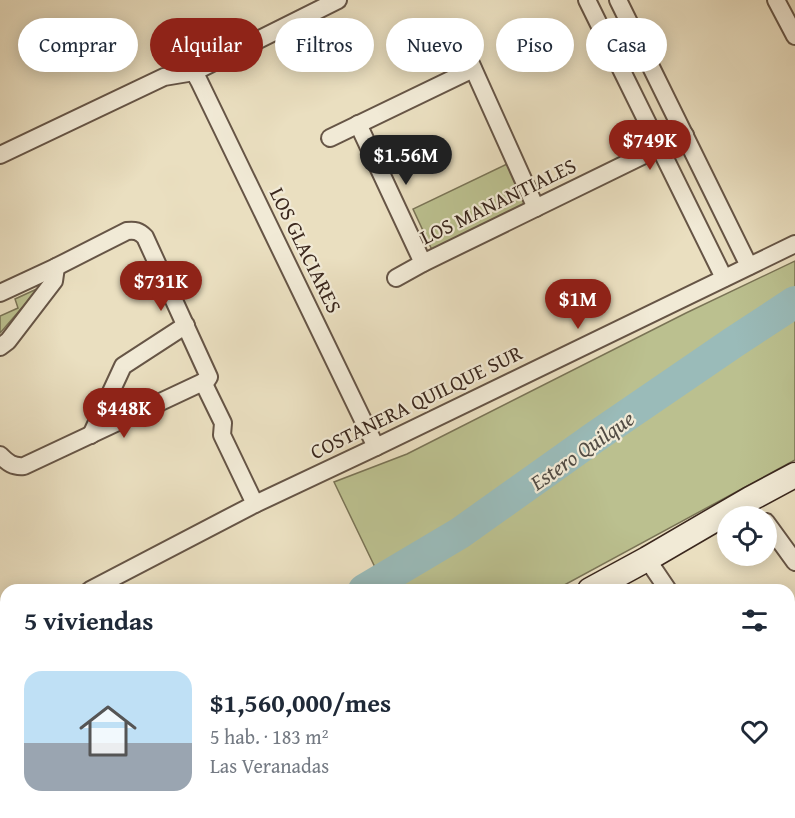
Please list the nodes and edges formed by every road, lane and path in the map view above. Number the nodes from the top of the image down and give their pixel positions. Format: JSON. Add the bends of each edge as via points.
{"nodes":[{"id":1,"x":338,"y":0,"type":"edge"},
{"id":2,"x":587,"y":0,"type":"edge"},
{"id":3,"x":618,"y":0,"type":"edge"},
{"id":4,"x":776,"y":0,"type":"edge"},
{"id":5,"x":795,"y":36,"type":"edge"},
{"id":6,"x":263,"y":38,"type":"edge"},
{"id":7,"x":194,"y":72,"type":"joint"},
{"id":8,"x":467,"y":72,"type":"edge"},
{"id":9,"x":474,"y":72,"type":"edge"},
{"id":10,"x":358,"y":124,"type":"junction"},
{"id":11,"x":686,"y":135,"type":"junction"},
{"id":12,"x":330,"y":138,"type":"dead end"},
{"id":13,"x":660,"y":147,"type":"junction"},
{"id":14,"x":0,"y":155,"type":"edge"},
{"id":15,"x":536,"y":208,"type":"junction"},
{"id":16,"x":795,"y":244,"type":"edge"},
{"id":17,"x":423,"y":263,"type":"junction"},
{"id":18,"x":749,"y":266,"type":"junction"},
{"id":19,"x":56,"y":267,"type":"junction"},
{"id":20,"x":396,"y":278,"type":"dead end"},
{"id":21,"x":724,"y":278,"type":"junction"},
{"id":22,"x":0,"y":293,"type":"edge"},
{"id":23,"x":186,"y":326,"type":"junction"},
{"id":24,"x":0,"y":347,"type":"edge"},
{"id":25,"x":203,"y":382,"type":"junction"},
{"id":26,"x":91,"y":435,"type":"junction"},
{"id":27,"x":376,"y":447,"type":"junction"},
{"id":28,"x":0,"y":455,"type":"edge"},
{"id":29,"x":795,"y":475,"type":"edge"},
{"id":30,"x":255,"y":504,"type":"junction"},
{"id":31,"x":758,"y":506,"type":"edge"},
{"id":32,"x":717,"y":527,"type":"edge"},
{"id":33,"x":777,"y":537,"type":"edge"},
{"id":34,"x":647,"y":560,"type":"junction"},
{"id":35,"x":795,"y":562,"type":"edge"},
{"id":36,"x":102,"y":584,"type":"edge"},
{"id":37,"x":601,"y":584,"type":"edge"},
{"id":38,"x":664,"y":584,"type":"edge"}],
"edges":[{"from":1,"to":6,"type":"street"},
{"from":2,"to":13,"type":"street"},
{"from":3,"to":11,"type":"street"},
{"from":4,"to":5,"type":"street"},
{"from":7,"to":14,"type":"street","via":[[164,77]]},
{"from":7,"to":27,"type":"street","name":"LOS GLACIARES"},
{"from":8,"to":10,"type":"street"},
{"from":9,"to":15,"type":"street"},
{"from":10,"to":12,"type":"street"},
{"from":10,"to":17,"type":"street"},
{"from":11,"to":13,"type":"street","name":"LOS MANANTIALES"},
{"from":11,"to":18,"type":"street"},
{"from":13,"to":15,"type":"street","name":"LOS MANANTIALES"},
{"from":13,"to":21,"type":"street"},
{"from":15,"to":17,"type":"street","name":"LOS MANANTIALES"},
{"from":16,"to":18,"type":"street","name":"COSTANERA QUILQUE SUR"},
{"from":17,"to":20,"type":"street","name":"LOS MANANTIALES"},
{"from":18,"to":21,"type":"street","name":"COSTANERA QUILQUE SUR"},
{"from":19,"to":22,"type":"street"},
{"from":19,"to":23,"type":"street","via":[[135,230],[145,237]]},
{"from":19,"to":24,"type":"street","via":[[54,281]]},
{"from":21,"to":27,"type":"street","name":"COSTANERA QUILQUE SUR"},
{"from":23,"to":25,"type":"street","via":[[208,372],[209,377]]},
{"from":23,"to":26,"type":"street","via":[[123,366]]},
{"from":25,"to":26,"type":"street"},
{"from":25,"to":30,"type":"street","via":[[223,423],[222,435]]},
{"from":26,"to":28,"type":"street","via":[[24,466],[9,464]]},
{"from":27,"to":30,"type":"street","name":"COSTANERA QUILQUE SUR"},
{"from":29,"to":31,"type":"main road"},
{"from":30,"to":36,"type":"street","name":"COSTANERA QUILQUE SUR"},
{"from":32,"to":34,"type":"main road"},
{"from":33,"to":35,"type":"street"},
{"from":34,"to":37,"type":"main road"},
{"from":34,"to":38,"type":"street"}]}
